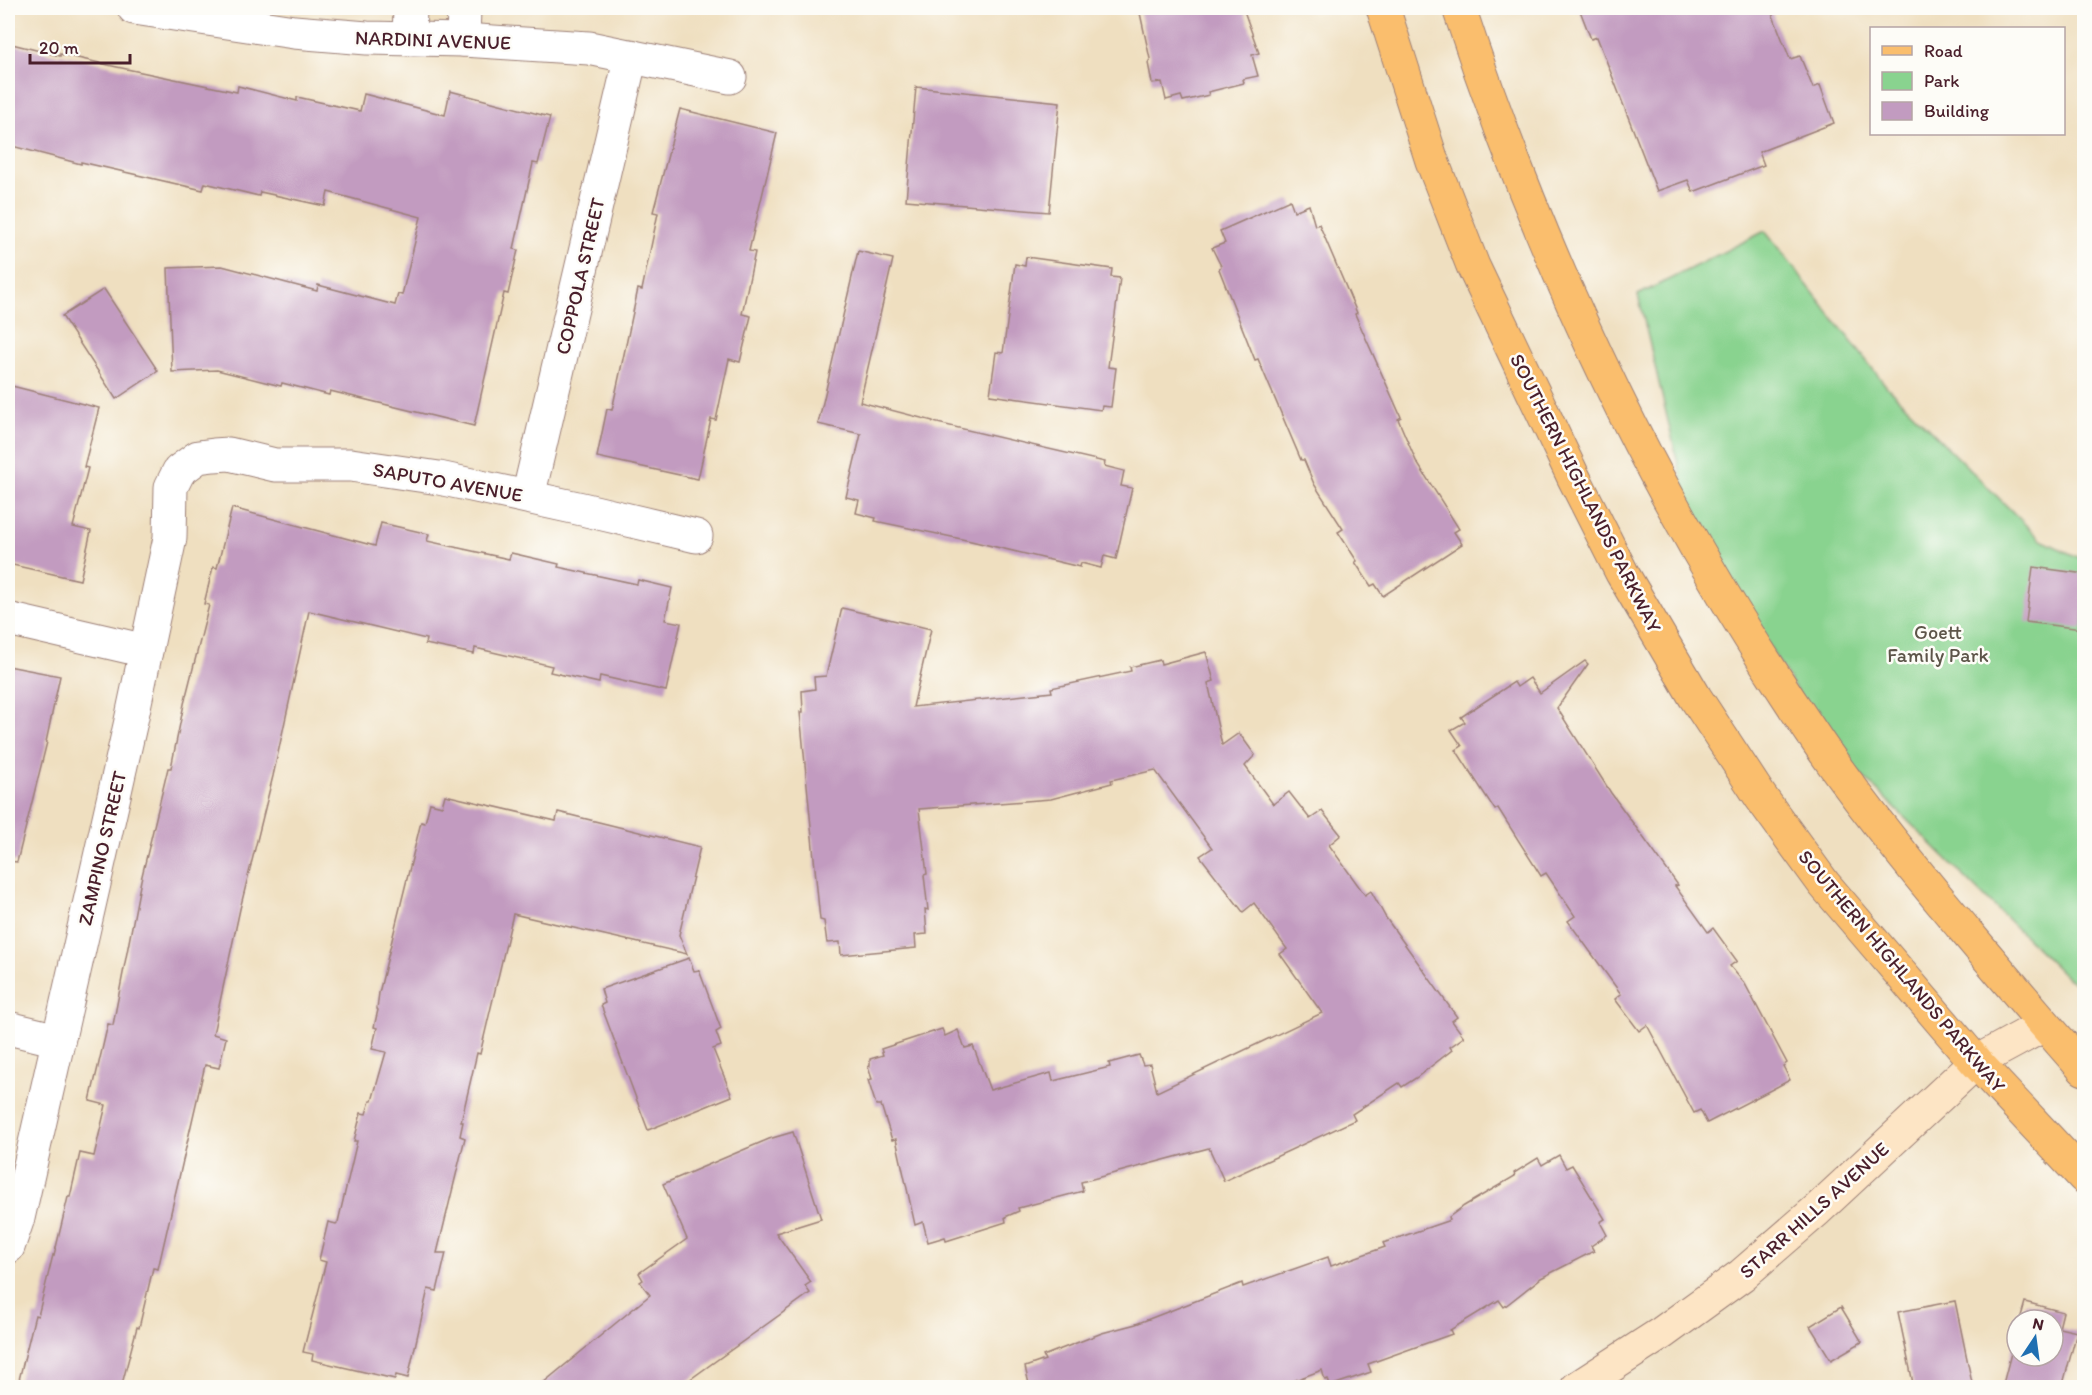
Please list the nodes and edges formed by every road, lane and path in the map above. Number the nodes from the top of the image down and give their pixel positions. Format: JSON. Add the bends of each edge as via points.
{"nodes":[{"id":1,"x":134,"y":8,"type":"edge"},
{"id":2,"x":464,"y":8,"type":"edge"},
{"id":3,"x":1383,"y":8,"type":"edge"},
{"id":4,"x":1459,"y":8,"type":"edge"},
{"id":5,"x":409,"y":23,"type":"edge"},
{"id":6,"x":463,"y":40,"type":"junction"},
{"id":7,"x":631,"y":56,"type":"junction"},
{"id":8,"x":730,"y":77,"type":"dead end"},
{"id":9,"x":198,"y":457,"type":"joint"},
{"id":10,"x":528,"y":497,"type":"junction"},
{"id":11,"x":696,"y":536,"type":"dead end"},
{"id":12,"x":8,"y":619,"type":"edge"},
{"id":13,"x":146,"y":651,"type":"junction"},
{"id":14,"x":2044,"y":1025,"type":"junction"},
{"id":15,"x":8,"y":1028,"type":"edge"},
{"id":16,"x":58,"y":1040,"type":"junction"},
{"id":17,"x":1976,"y":1062,"type":"junction"},
{"id":18,"x":2085,"y":1069,"type":"edge"},
{"id":19,"x":2085,"y":1177,"type":"edge"},
{"id":20,"x":8,"y":1247,"type":"edge"},
{"id":21,"x":1576,"y":1388,"type":"edge"}],
"edges":[{"from":1,"to":5,"type":"street","name":"NARDINI AVENUE","via":[[294,32]]},
{"from":2,"to":6,"type":"street"},
{"from":3,"to":17,"type":"main road","name":"SOUTHERN HIGHLANDS PARKWAY","via":[[1432,161],[1473,267],[1628,585],[1701,707],[1824,884]]},
{"from":4,"to":14,"type":"main road","via":[[1540,231],[1615,395],[1697,548],[1827,754],[1895,846]]},
{"from":5,"to":6,"type":"street","name":"NARDINI AVENUE"},
{"from":6,"to":7,"type":"street","name":"NARDINI AVENUE","via":[[589,48]]},
{"from":7,"to":8,"type":"street","name":"NARDINI AVENUE"},
{"from":7,"to":10,"type":"street","name":"COPPOLA STREET"},
{"from":9,"to":10,"type":"street","name":"SAPUTO AVENUE","via":[[230,454],[275,465],[351,465]]},
{"from":9,"to":13,"type":"street","name":"ZAMPINO STREET","via":[[179,471],[171,487],[170,538]]},
{"from":10,"to":11,"type":"street","name":"SAPUTO AVENUE"},
{"from":12,"to":13,"type":"street"},
{"from":13,"to":16,"type":"street","name":"ZAMPINO STREET"},
{"from":14,"to":17,"type":"street","name":"STARR HILLS AVENUE"},
{"from":14,"to":18,"type":"main road"},
{"from":15,"to":16,"type":"street"},
{"from":16,"to":20,"type":"street","name":"ZAMPINO STREET"},
{"from":17,"to":19,"type":"main road","name":"SOUTHERN HIGHLANDS PARKWAY"},
{"from":17,"to":21,"type":"street","name":"STARR HILLS AVENUE","via":[[1743,1275]]}]}
